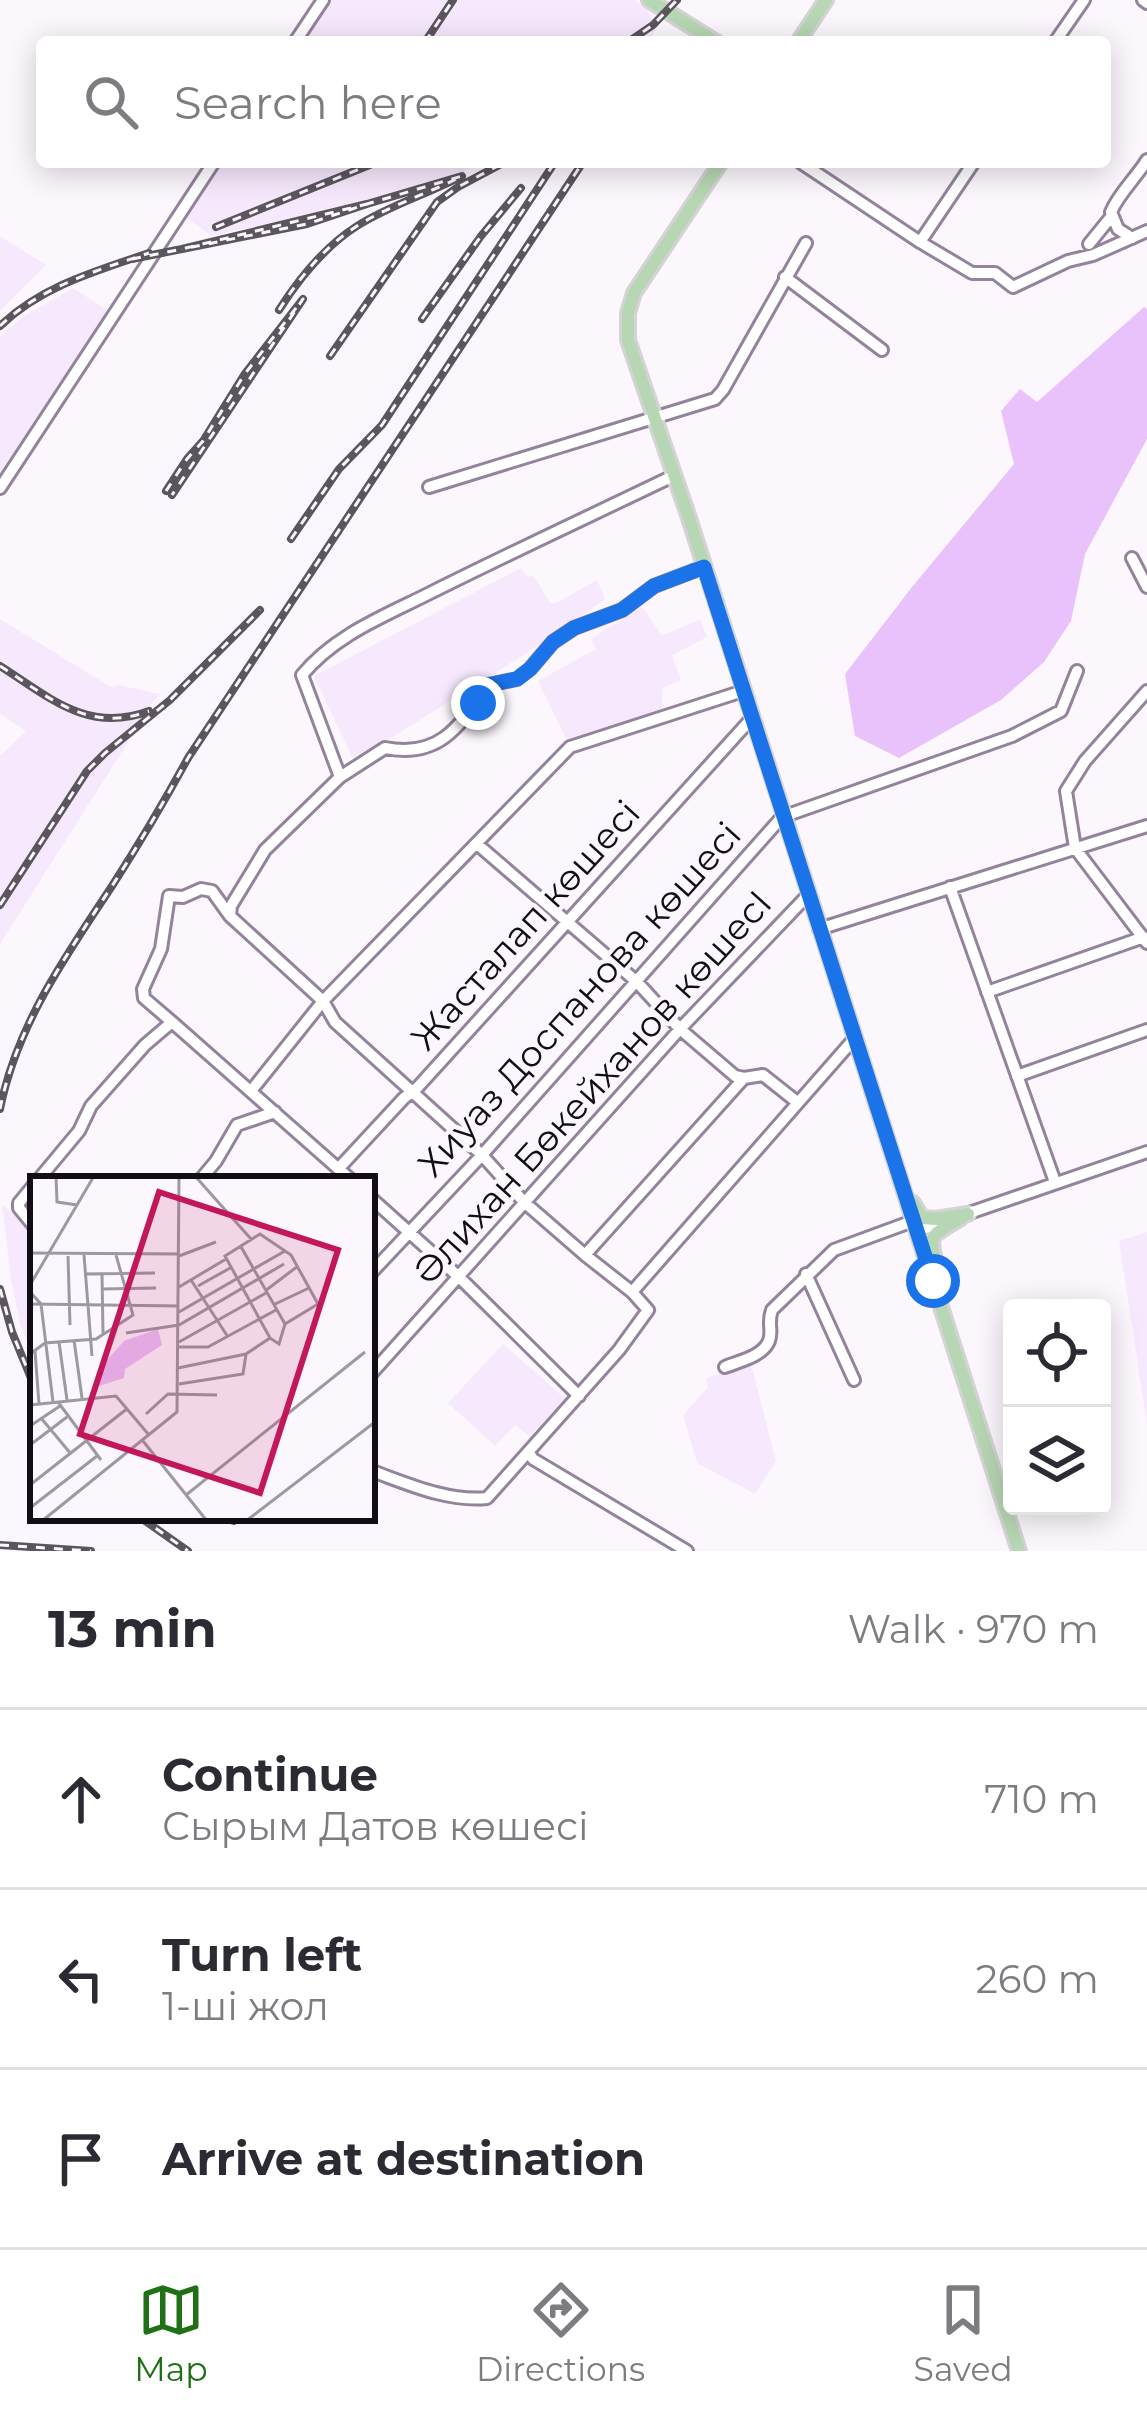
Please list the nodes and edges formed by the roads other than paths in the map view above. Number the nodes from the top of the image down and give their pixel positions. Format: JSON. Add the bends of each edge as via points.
{"nodes":[{"id":1,"x":323,"y":0,"type":"edge"},
{"id":2,"x":649,"y":0,"type":"edge"},
{"id":3,"x":826,"y":0,"type":"edge"},
{"id":4,"x":1084,"y":0,"type":"edge"},
{"id":5,"x":299,"y":36,"type":"edge"},
{"id":6,"x":706,"y":36,"type":"edge"},
{"id":7,"x":802,"y":36,"type":"edge"},
{"id":8,"x":1059,"y":36,"type":"edge"},
{"id":9,"x":1147,"y":160,"type":"edge"},
{"id":10,"x":210,"y":168,"type":"edge"},
{"id":11,"x":718,"y":168,"type":"edge"},
{"id":12,"x":809,"y":168,"type":"edge"},
{"id":13,"x":822,"y":168,"type":"edge"},
{"id":14,"x":970,"y":168,"type":"edge"},
{"id":15,"x":818,"y":174,"type":"junction"},
{"id":16,"x":1111,"y":217,"type":"junction"},
{"id":17,"x":1147,"y":231,"type":"edge"},
{"id":18,"x":1132,"y":238,"type":"junction"},
{"id":19,"x":806,"y":242,"type":"dead end"},
{"id":20,"x":920,"y":242,"type":"junction"},
{"id":21,"x":1089,"y":244,"type":"dead end"},
{"id":22,"x":785,"y":277,"type":"junction"},
{"id":23,"x":882,"y":350,"type":"dead end"},
{"id":24,"x":654,"y":418,"type":"junction"},
{"id":25,"x":673,"y":476,"type":"junction"},
{"id":26,"x":429,"y":487,"type":"dead end"},
{"id":27,"x":0,"y":488,"type":"edge"},
{"id":28,"x":1132,"y":558,"type":"dead end"},
{"id":29,"x":704,"y":567,"type":"junction"},
{"id":30,"x":1147,"y":587,"type":"edge"},
{"id":31,"x":1076,"y":671,"type":"dead end"},
{"id":32,"x":743,"y":691,"type":"junction"},
{"id":33,"x":1147,"y":692,"type":"edge"},
{"id":34,"x":752,"y":718,"type":"junction"},
{"id":35,"x":340,"y":777,"type":"junction"},
{"id":36,"x":782,"y":817,"type":"junction"},
{"id":37,"x":1147,"y":826,"type":"edge"},
{"id":38,"x":477,"y":844,"type":"junction"},
{"id":39,"x":1076,"y":848,"type":"junction"},
{"id":40,"x":950,"y":887,"type":"junction"},
{"id":41,"x":808,"y":895,"type":"junction"},
{"id":42,"x":230,"y":916,"type":"junction"},
{"id":43,"x":566,"y":922,"type":"junction"},
{"id":44,"x":819,"y":929,"type":"junction"},
{"id":45,"x":1145,"y":939,"type":"edge"},
{"id":46,"x":637,"y":982,"type":"junction"},
{"id":47,"x":987,"y":992,"type":"junction"},
{"id":48,"x":322,"y":1001,"type":"junction"},
{"id":49,"x":172,"y":1022,"type":"junction"},
{"id":50,"x":680,"y":1029,"type":"junction"},
{"id":51,"x":1147,"y":1030,"type":"edge"},
{"id":52,"x":854,"y":1039,"type":"junction"},
{"id":53,"x":1017,"y":1076,"type":"junction"},
{"id":54,"x":744,"y":1078,"type":"junction"},
{"id":55,"x":251,"y":1091,"type":"junction"},
{"id":56,"x":412,"y":1093,"type":"junction"},
{"id":57,"x":797,"y":1102,"type":"junction"},
{"id":58,"x":275,"y":1112,"type":"junction"},
{"id":59,"x":1147,"y":1152,"type":"edge"},
{"id":60,"x":482,"y":1155,"type":"junction"},
{"id":61,"x":42,"y":1176,"type":"edge"},
{"id":62,"x":204,"y":1176,"type":"edge"},
{"id":63,"x":346,"y":1176,"type":"edge"},
{"id":64,"x":899,"y":1178,"type":"junction"},
{"id":65,"x":1055,"y":1182,"type":"junction"},
{"id":66,"x":30,"y":1190,"type":"edge"},
{"id":67,"x":375,"y":1202,"type":"edge"},
{"id":68,"x":524,"y":1202,"type":"junction"},
{"id":69,"x":968,"y":1214,"type":"junction"},
{"id":70,"x":30,"y":1222,"type":"edge"},
{"id":71,"x":915,"y":1226,"type":"junction"},
{"id":72,"x":407,"y":1233,"type":"junction"},
{"id":73,"x":585,"y":1255,"type":"junction"},
{"id":74,"x":375,"y":1269,"type":"edge"},
{"id":75,"x":806,"y":1274,"type":"junction"},
{"id":76,"x":459,"y":1277,"type":"junction"},
{"id":77,"x":933,"y":1281,"type":"junction"},
{"id":78,"x":632,"y":1292,"type":"junction"},
{"id":79,"x":724,"y":1367,"type":"dead end"},
{"id":80,"x":375,"y":1370,"type":"edge"},
{"id":81,"x":854,"y":1380,"type":"dead end"},
{"id":82,"x":580,"y":1396,"type":"junction"},
{"id":83,"x":529,"y":1453,"type":"junction"},
{"id":84,"x":375,"y":1472,"type":"edge"},
{"id":85,"x":687,"y":1551,"type":"edge"},
{"id":86,"x":1019,"y":1551,"type":"edge"}],
"edges":[{"from":1,"to":5,"type":"street"},
{"from":2,"to":6,"type":"main road"},
{"from":3,"to":7,"type":"main road"},
{"from":4,"to":8,"type":"street"},
{"from":9,"to":16,"type":"street"},
{"from":10,"to":27,"type":"street"},
{"from":11,"to":24,"type":"main road","via":[[628,313],[628,340]]},
{"from":12,"to":15,"type":"street"},
{"from":13,"to":15,"type":"street"},
{"from":14,"to":20,"type":"street"},
{"from":15,"to":20,"type":"street"},
{"from":16,"to":18,"type":"street"},
{"from":16,"to":21,"type":"street"},
{"from":17,"to":18,"type":"street"},
{"from":18,"to":20,"type":"street","via":[[1013,287]]},
{"from":19,"to":22,"type":"street"},
{"from":22,"to":23,"type":"street"},
{"from":22,"to":24,"type":"street","via":[[715,399]]},
{"from":24,"to":25,"type":"main road"},
{"from":24,"to":26,"type":"street"},
{"from":25,"to":29,"type":"main road"},
{"from":25,"to":35,"type":"street","via":[[319,655],[302,675]]},
{"from":28,"to":30,"type":"street"},
{"from":29,"to":32,"type":"main road"},
{"from":29,"to":35,"type":"street","via":[[574,628],[517,679],[488,685],[444,737],[405,752],[385,748]]},
{"from":31,"to":36,"type":"street","via":[[1060,711],[1012,736]]},
{"from":32,"to":34,"type":"main road"},
{"from":32,"to":38,"type":"street","via":[[570,746]]},
{"from":33,"to":39,"type":"street","via":[[1066,791]]},
{"from":34,"to":36,"type":"main road"},
{"from":34,"to":43,"type":"street","name":"Жасталап көшесі"},
{"from":35,"to":42,"type":"street","via":[[265,850]]},
{"from":36,"to":41,"type":"main road"},
{"from":36,"to":46,"type":"street","name":"Хиуаз Доспанова көшесі"},
{"from":37,"to":39,"type":"street"},
{"from":38,"to":43,"type":"street"},
{"from":38,"to":48,"type":"street"},
{"from":39,"to":40,"type":"street"},
{"from":39,"to":45,"type":"street"},
{"from":40,"to":44,"type":"street"},
{"from":40,"to":47,"type":"street"},
{"from":41,"to":44,"type":"main road"},
{"from":41,"to":50,"type":"street","name":"Әлихан Бөкейханов көшесI"},
{"from":42,"to":48,"type":"street"},
{"from":42,"to":49,"type":"street","via":[[212,892],[169,896],[143,988]]},
{"from":43,"to":46,"type":"street"},
{"from":43,"to":56,"type":"street","name":"Жасталап көшесі"},
{"from":44,"to":52,"type":"main road"},
{"from":45,"to":47,"type":"street"},
{"from":46,"to":50,"type":"street"},
{"from":46,"to":60,"type":"street","name":"Хиуаз Доспанова көшесі"},
{"from":47,"to":53,"type":"street"},
{"from":48,"to":55,"type":"street"},
{"from":48,"to":56,"type":"street"},
{"from":49,"to":55,"type":"street"},
{"from":49,"to":61,"type":"street","via":[[91,1106]]},
{"from":50,"to":54,"type":"street"},
{"from":50,"to":68,"type":"street","name":"Әлихан Бөкейханов көшесI"},
{"from":51,"to":53,"type":"street"},
{"from":52,"to":57,"type":"street"},
{"from":52,"to":64,"type":"main road"},
{"from":53,"to":65,"type":"street"},
{"from":54,"to":57,"type":"street","via":[[763,1075]]},
{"from":54,"to":73,"type":"street"},
{"from":55,"to":58,"type":"street"},
{"from":56,"to":60,"type":"street"},
{"from":56,"to":63,"type":"street","name":"Жасталап көшесі"},
{"from":57,"to":78,"type":"street"},
{"from":58,"to":62,"type":"street","via":[[237,1125]]},
{"from":58,"to":63,"type":"street"},
{"from":59,"to":65,"type":"street"},
{"from":60,"to":68,"type":"street"},
{"from":60,"to":72,"type":"street","name":"Хиуаз Доспанова көшесі"},
{"from":64,"to":69,"type":"main road","via":[[922,1217]]},
{"from":64,"to":71,"type":"main road"},
{"from":65,"to":69,"type":"street"},
{"from":66,"to":70,"type":"street","via":[[19,1208]]},
{"from":67,"to":72,"type":"street"},
{"from":68,"to":73,"type":"street"},
{"from":68,"to":76,"type":"street","name":"Әлихан Бөкейханов көшесI"},
{"from":69,"to":71,"type":"street"},
{"from":69,"to":77,"type":"main road","via":[[934,1232]]},
{"from":71,"to":75,"type":"street","via":[[834,1250]]},
{"from":71,"to":77,"type":"main road"},
{"from":72,"to":74,"type":"street","name":"Хиуаз Доспанова көшесі"},
{"from":72,"to":76,"type":"street"},
{"from":73,"to":78,"type":"street"},
{"from":75,"to":79,"type":"street","via":[[772,1310],[766,1345]]},
{"from":75,"to":81,"type":"street"},
{"from":76,"to":80,"type":"street","name":"Әлихан Бөкейханов көшесI"},
{"from":76,"to":82,"type":"street"},
{"from":77,"to":86,"type":"main road"},
{"from":78,"to":82,"type":"street","via":[[649,1310]]},
{"from":82,"to":83,"type":"street"},
{"from":83,"to":84,"type":"street","via":[[487,1498],[429,1492]]},
{"from":83,"to":85,"type":"street"}]}
